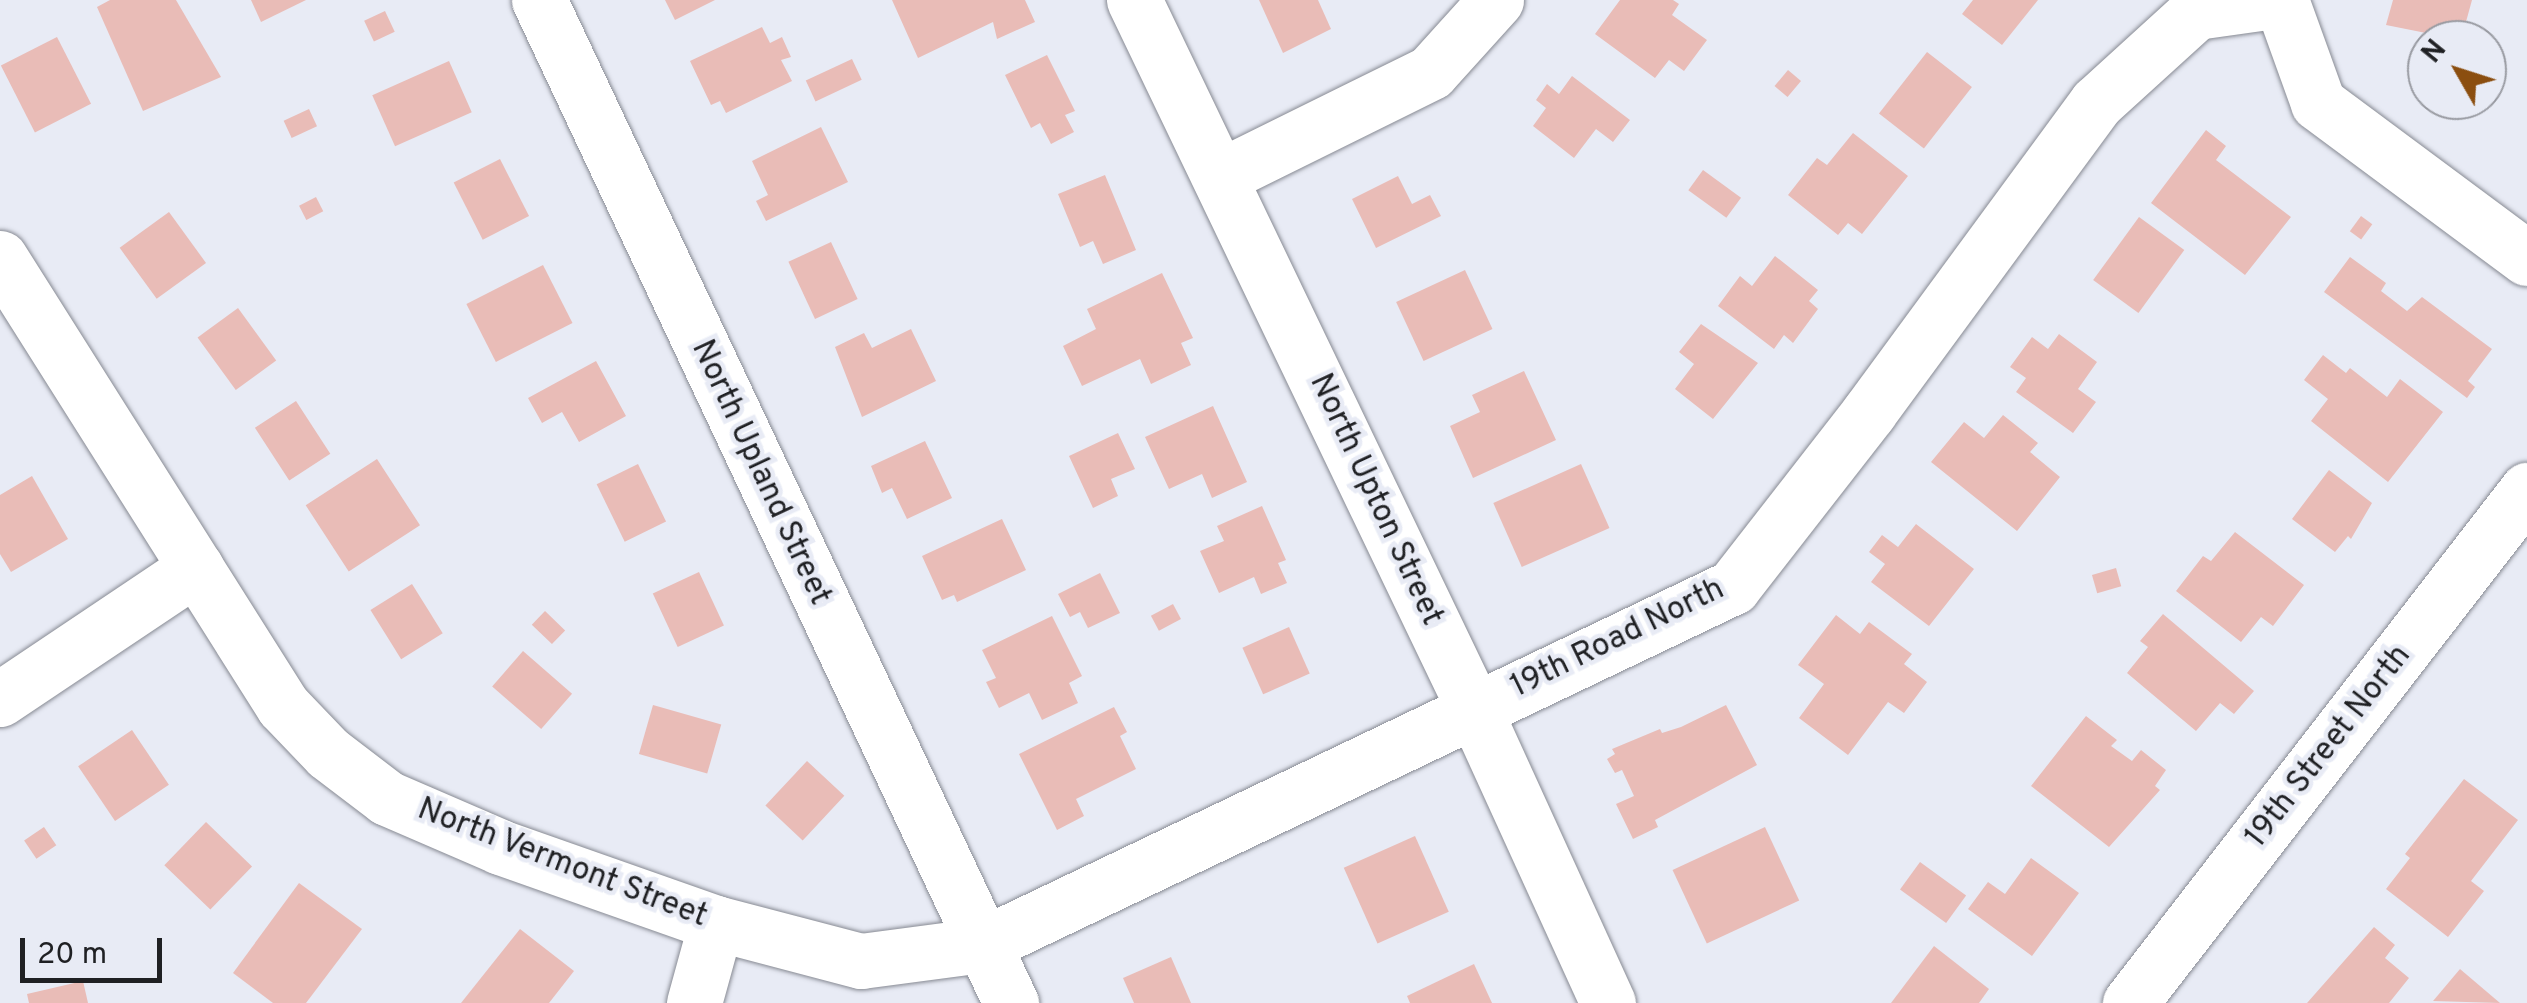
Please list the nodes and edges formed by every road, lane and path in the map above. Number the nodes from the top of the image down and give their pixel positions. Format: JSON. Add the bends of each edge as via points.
{"nodes":[{"id":1,"x":539,"y":0,"type":"edge"},
{"id":2,"x":1134,"y":0,"type":"edge"},
{"id":3,"x":1496,"y":0,"type":"edge"},
{"id":4,"x":2281,"y":0,"type":"edge"},
{"id":5,"x":1221,"y":176,"type":"junction"},
{"id":6,"x":0,"y":258,"type":"edge"},
{"id":7,"x":2527,"y":258,"type":"edge"},
{"id":8,"x":2527,"y":490,"type":"edge"},
{"id":9,"x":196,"y":568,"type":"junction"},
{"id":10,"x":0,"y":699,"type":"edge"},
{"id":11,"x":1474,"y":709,"type":"junction"},
{"id":12,"x":716,"y":923,"type":"junction"},
{"id":13,"x":982,"y":945,"type":"junction"},
{"id":14,"x":694,"y":1003,"type":"edge"},
{"id":15,"x":1011,"y":1003,"type":"edge"},
{"id":16,"x":1608,"y":1003,"type":"edge"},
{"id":17,"x":2130,"y":1003,"type":"edge"}],
"edges":[{"from":1,"to":13,"type":"street","name":"North Upland Street"},
{"from":2,"to":5,"type":"street","name":"North Upton Street"},
{"from":3,"to":5,"type":"street","via":[[1431,72]]},
{"from":4,"to":7,"type":"street","via":[[2318,102]]},
{"from":4,"to":11,"type":"street","name":"19th Road North","via":[[2196,12],[2096,103],[1733,587]]},
{"from":5,"to":11,"type":"street","name":"North Upton Street"},
{"from":6,"to":9,"type":"street","name":"North Vermont Street"},
{"from":8,"to":17,"type":"street","name":"19th Street North"},
{"from":9,"to":10,"type":"street"},
{"from":9,"to":12,"type":"street","name":"North Vermont Street","via":[[283,706],[328,753],[387,798],[500,847]]},
{"from":11,"to":13,"type":"street","name":"19th Road North"},
{"from":11,"to":16,"type":"street","name":"North Upton Street"},
{"from":12,"to":13,"type":"street","name":"North Vermont Street","via":[[861,960]]},
{"from":12,"to":14,"type":"street"},
{"from":13,"to":15,"type":"street"}]}
